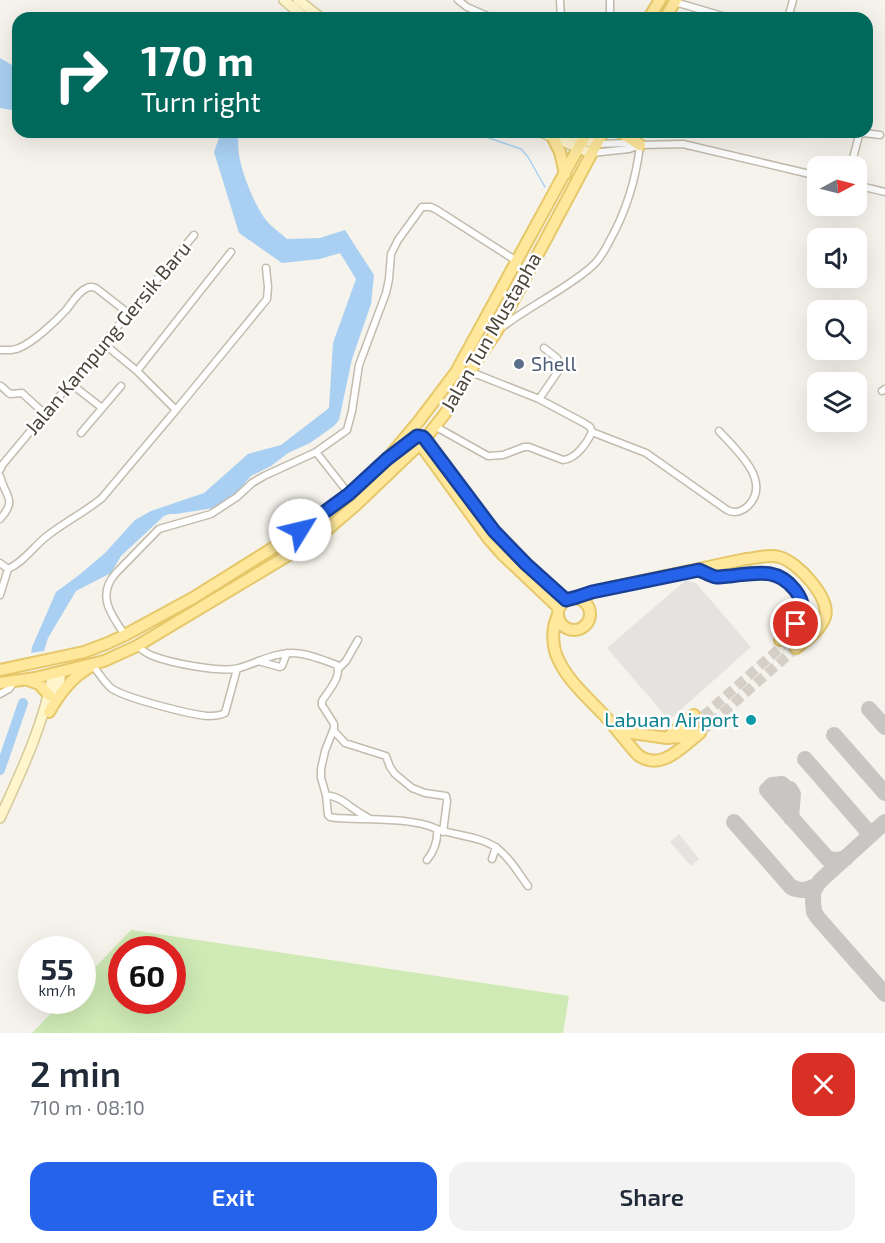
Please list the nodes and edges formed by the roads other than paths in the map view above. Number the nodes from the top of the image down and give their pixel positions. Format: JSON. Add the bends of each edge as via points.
{"nodes":[{"id":1,"x":284,"y":0,"type":"edge"},
{"id":2,"x":298,"y":0,"type":"edge"},
{"id":3,"x":458,"y":0,"type":"edge"},
{"id":4,"x":675,"y":1,"type":"edge"},
{"id":5,"x":298,"y":12,"type":"edge"},
{"id":6,"x":313,"y":12,"type":"edge"},
{"id":7,"x":476,"y":12,"type":"edge"},
{"id":8,"x":710,"y":12,"type":"edge"},
{"id":9,"x":873,"y":134,"type":"edge"},
{"id":10,"x":880,"y":135,"type":"dead end"},
{"id":11,"x":553,"y":138,"type":"edge"},
{"id":12,"x":568,"y":138,"type":"edge"},
{"id":13,"x":600,"y":138,"type":"edge"},
{"id":14,"x":629,"y":138,"type":"edge"},
{"id":15,"x":858,"y":138,"type":"edge"},
{"id":16,"x":583,"y":140,"type":"edge"},
{"id":17,"x":640,"y":145,"type":"junction"},
{"id":18,"x":594,"y":149,"type":"junction"},
{"id":19,"x":854,"y":156,"type":"edge"},
{"id":20,"x":807,"y":173,"type":"edge"},
{"id":21,"x":563,"y":177,"type":"junction"},
{"id":22,"x":867,"y":188,"type":"edge"},
{"id":23,"x":885,"y":192,"type":"edge"},
{"id":24,"x":194,"y":235,"type":"dead end"},
{"id":25,"x":231,"y":252,"type":"dead end"},
{"id":26,"x":518,"y":262,"type":"junction"},
{"id":27,"x":266,"y":268,"type":"dead end"},
{"id":28,"x":128,"y":314,"type":"junction"},
{"id":29,"x":497,"y":331,"type":"junction"},
{"id":30,"x":103,"y":343,"type":"junction"},
{"id":31,"x":544,"y":348,"type":"dead end"},
{"id":32,"x":0,"y":350,"type":"edge"},
{"id":33,"x":137,"y":370,"type":"junction"},
{"id":34,"x":456,"y":372,"type":"junction"},
{"id":35,"x":471,"y":372,"type":"junction"},
{"id":36,"x":70,"y":383,"type":"junction"},
{"id":37,"x":1,"y":386,"type":"edge"},
{"id":38,"x":121,"y":386,"type":"dead end"},
{"id":39,"x":539,"y":399,"type":"junction"},
{"id":40,"x":102,"y":408,"type":"junction"},
{"id":41,"x":176,"y":410,"type":"junction"},
{"id":42,"x":447,"y":411,"type":"junction"},
{"id":43,"x":45,"y":414,"type":"junction"},
{"id":44,"x":438,"y":428,"type":"junction"},
{"id":45,"x":719,"y":431,"type":"dead end"},
{"id":46,"x":592,"y":432,"type":"junction"},
{"id":47,"x":81,"y":433,"type":"dead end"},
{"id":48,"x":421,"y":440,"type":"junction"},
{"id":49,"x":316,"y":452,"type":"junction"},
{"id":50,"x":387,"y":459,"type":"junction"},
{"id":51,"x":438,"y":462,"type":"junction"},
{"id":52,"x":0,"y":470,"type":"edge"},
{"id":53,"x":0,"y":477,"type":"edge"},
{"id":54,"x":374,"y":488,"type":"junction"},
{"id":55,"x":349,"y":494,"type":"junction"},
{"id":56,"x":0,"y":519,"type":"edge"},
{"id":57,"x":0,"y":563,"type":"edge"},
{"id":58,"x":8,"y":569,"type":"junction"},
{"id":59,"x":699,"y":570,"type":"junction"},
{"id":60,"x":0,"y":595,"type":"edge"},
{"id":61,"x":577,"y":597,"type":"junction"},
{"id":62,"x":561,"y":608,"type":"junction"},
{"id":63,"x":125,"y":634,"type":"junction"},
{"id":64,"x":358,"y":640,"type":"dead end"},
{"id":65,"x":137,"y":646,"type":"junction"},
{"id":66,"x":84,"y":652,"type":"junction"},
{"id":67,"x":287,"y":653,"type":"junction"},
{"id":68,"x":104,"y":661,"type":"junction"},
{"id":69,"x":258,"y":661,"type":"junction"},
{"id":70,"x":93,"y":666,"type":"junction"},
{"id":71,"x":339,"y":668,"type":"junction"},
{"id":72,"x":237,"y":669,"type":"junction"},
{"id":73,"x":0,"y":671,"type":"edge"},
{"id":74,"x":55,"y":672,"type":"junction"},
{"id":75,"x":26,"y":680,"type":"junction"},
{"id":76,"x":14,"y":681,"type":"junction"},
{"id":77,"x":0,"y":682,"type":"edge"},
{"id":78,"x":0,"y":694,"type":"edge"},
{"id":79,"x":49,"y":695,"type":"junction"},
{"id":80,"x":49,"y":712,"type":"junction"},
{"id":81,"x":334,"y":731,"type":"junction"},
{"id":82,"x":618,"y":731,"type":"junction"},
{"id":83,"x":35,"y":739,"type":"junction"},
{"id":84,"x":326,"y":795,"type":"junction"},
{"id":85,"x":0,"y":818,"type":"edge"},
{"id":86,"x":373,"y":820,"type":"junction"},
{"id":87,"x":440,"y":830,"type":"junction"},
{"id":88,"x":496,"y":848,"type":"junction"},
{"id":89,"x":492,"y":859,"type":"dead end"},
{"id":90,"x":428,"y":860,"type":"dead end"},
{"id":91,"x":528,"y":886,"type":"dead end"}],
"edges":[{"from":1,"to":5,"type":"main road"},
{"from":2,"to":6,"type":"main road"},
{"from":3,"to":7,"type":"street"},
{"from":4,"to":8,"type":"street"},
{"from":9,"to":10,"type":"street"},
{"from":11,"to":21,"type":"main road","via":[[560,152]]},
{"from":12,"to":16,"type":"main road"},
{"from":13,"to":18,"type":"main road","name":"Jalan Tun Mustapha"},
{"from":14,"to":17,"type":"main road"},
{"from":15,"to":19,"type":"street"},
{"from":16,"to":18,"type":"main road"},
{"from":16,"to":21,"type":"main road"},
{"from":17,"to":18,"type":"street"},
{"from":17,"to":18,"type":"street","via":[[629,149]]},
{"from":17,"to":20,"type":"street","via":[[683,144]]},
{"from":17,"to":29,"type":"street","via":[[625,211],[599,260]]},
{"from":18,"to":29,"type":"main road","name":"Jalan Tun Mustapha"},
{"from":21,"to":26,"type":"main road"},
{"from":22,"to":23,"type":"street"},
{"from":24,"to":28,"type":"street","name":"Jalan Kampung Gersik Baru"},
{"from":25,"to":33,"type":"street"},
{"from":26,"to":34,"type":"main road"},
{"from":26,"to":49,"type":"street","via":[[437,210],[422,207],[391,254],[386,293],[359,365],[347,430]]},
{"from":27,"to":41,"type":"street","via":[[267,299]]},
{"from":28,"to":30,"type":"street","name":"Jalan Kampung Gersik Baru"},
{"from":28,"to":32,"type":"street","via":[[96,288],[87,288],[32,340],[19,348]]},
{"from":29,"to":35,"type":"main road","name":"Jalan Tun Mustapha"},
{"from":30,"to":33,"type":"street"},
{"from":30,"to":36,"type":"street","name":"Jalan Kampung Gersik Baru"},
{"from":31,"to":39,"type":"street","via":[[557,358],[560,366]]},
{"from":33,"to":41,"type":"street"},
{"from":34,"to":48,"type":"main road"},
{"from":34,"to":50,"type":"main road"},
{"from":35,"to":39,"type":"street"},
{"from":35,"to":42,"type":"main road","name":"Jalan Tun Mustapha"},
{"from":36,"to":40,"type":"street"},
{"from":36,"to":43,"type":"street","name":"Jalan Kampung Gersik Baru"},
{"from":37,"to":43,"type":"street","via":[[10,393],[22,393]]},
{"from":38,"to":40,"type":"street"},
{"from":39,"to":46,"type":"street","via":[[584,423]]},
{"from":40,"to":47,"type":"street"},
{"from":41,"to":58,"type":"street","via":[[102,498],[48,535]]},
{"from":42,"to":44,"type":"main road"},
{"from":42,"to":48,"type":"main road","name":"Jalan Tun Mustapha"},
{"from":43,"to":52,"type":"street","name":"Jalan Kampung Gersik Baru"},
{"from":44,"to":46,"type":"street","via":[[488,456],[530,447],[563,460],[573,458]]},
{"from":44,"to":51,"type":"main road","via":[[434,441]]},
{"from":45,"to":46,"type":"street","via":[[751,470],[757,484],[752,501],[738,512],[727,510],[646,453]]},
{"from":48,"to":50,"type":"main road"},
{"from":48,"to":51,"type":"main road"},
{"from":48,"to":54,"type":"main road","name":"Jalan Tun Mustapha"},
{"from":49,"to":55,"type":"street"},
{"from":49,"to":63,"type":"street","via":[[252,483],[211,514],[159,529],[107,586],[108,606]]},
{"from":50,"to":55,"type":"main road"},
{"from":51,"to":54,"type":"main road","via":[[413,459]]},
{"from":51,"to":62,"type":"main road"},
{"from":53,"to":56,"type":"street","via":[[10,505]]},
{"from":54,"to":65,"type":"main road","name":"Jalan Tun Mustapha","via":[[297,550]]},
{"from":55,"to":63,"type":"main road","via":[[240,569]]},
{"from":57,"to":58,"type":"street"},
{"from":58,"to":60,"type":"street"},
{"from":59,"to":59,"type":"main road","via":[[769,556],[783,558],[821,595],[824,619],[820,626],[789,642],[803,610],[789,583],[775,574],[716,577]]},
{"from":59,"to":61,"type":"main road"},
{"from":61,"to":62,"type":"main road"},
{"from":61,"to":62,"type":"main road","via":[[590,608],[587,624],[578,630],[563,626]]},
{"from":62,"to":82,"type":"main road","via":[[553,636],[558,661]]},
{"from":63,"to":66,"type":"main road"},
{"from":64,"to":71,"type":"street"},
{"from":65,"to":68,"type":"main road","name":"Jalan Tun Mustapha"},
{"from":65,"to":72,"type":"street","via":[[168,661]]},
{"from":66,"to":73,"type":"main road"},
{"from":66,"to":74,"type":"main road","via":[[66,660]]},
{"from":67,"to":69,"type":"street"},
{"from":67,"to":69,"type":"street","via":[[280,667]]},
{"from":67,"to":71,"type":"street","via":[[337,664]]},
{"from":68,"to":70,"type":"main road"},
{"from":68,"to":74,"type":"main road","name":"Jalan Tun Mustapha"},
{"from":69,"to":72,"type":"street"},
{"from":70,"to":72,"type":"street","via":[[114,690],[208,716],[225,713]]},
{"from":70,"to":80,"type":"main road","via":[[66,686]]},
{"from":71,"to":81,"type":"street","via":[[322,701]]},
{"from":73,"to":74,"type":"main road"},
{"from":74,"to":75,"type":"main road","name":"Jalan Tun Mustapha"},
{"from":74,"to":79,"type":"main road"},
{"from":74,"to":80,"type":"main road","via":[[60,680]]},
{"from":75,"to":76,"type":"main road","name":"Jalan Tun Mustapha"},
{"from":75,"to":79,"type":"main road","via":[[39,684]]},
{"from":76,"to":77,"type":"main road","name":"Jalan Tun Mustapha"},
{"from":76,"to":78,"type":"street"},
{"from":79,"to":83,"type":"main road"},
{"from":80,"to":83,"type":"main road"},
{"from":81,"to":84,"type":"street","via":[[321,770]]},
{"from":81,"to":87,"type":"street","via":[[345,743],[386,756],[395,774],[412,788],[446,796]]},
{"from":82,"to":82,"type":"main road","via":[[638,755],[651,761],[665,759],[695,725],[680,737]]},
{"from":83,"to":85,"type":"main road"},
{"from":84,"to":86,"type":"street","via":[[346,802]]},
{"from":84,"to":86,"type":"street","via":[[329,817]]},
{"from":86,"to":87,"type":"street","via":[[417,823]]},
{"from":87,"to":88,"type":"street"},
{"from":87,"to":90,"type":"street"},
{"from":88,"to":89,"type":"street"},
{"from":88,"to":91,"type":"street"}]}
